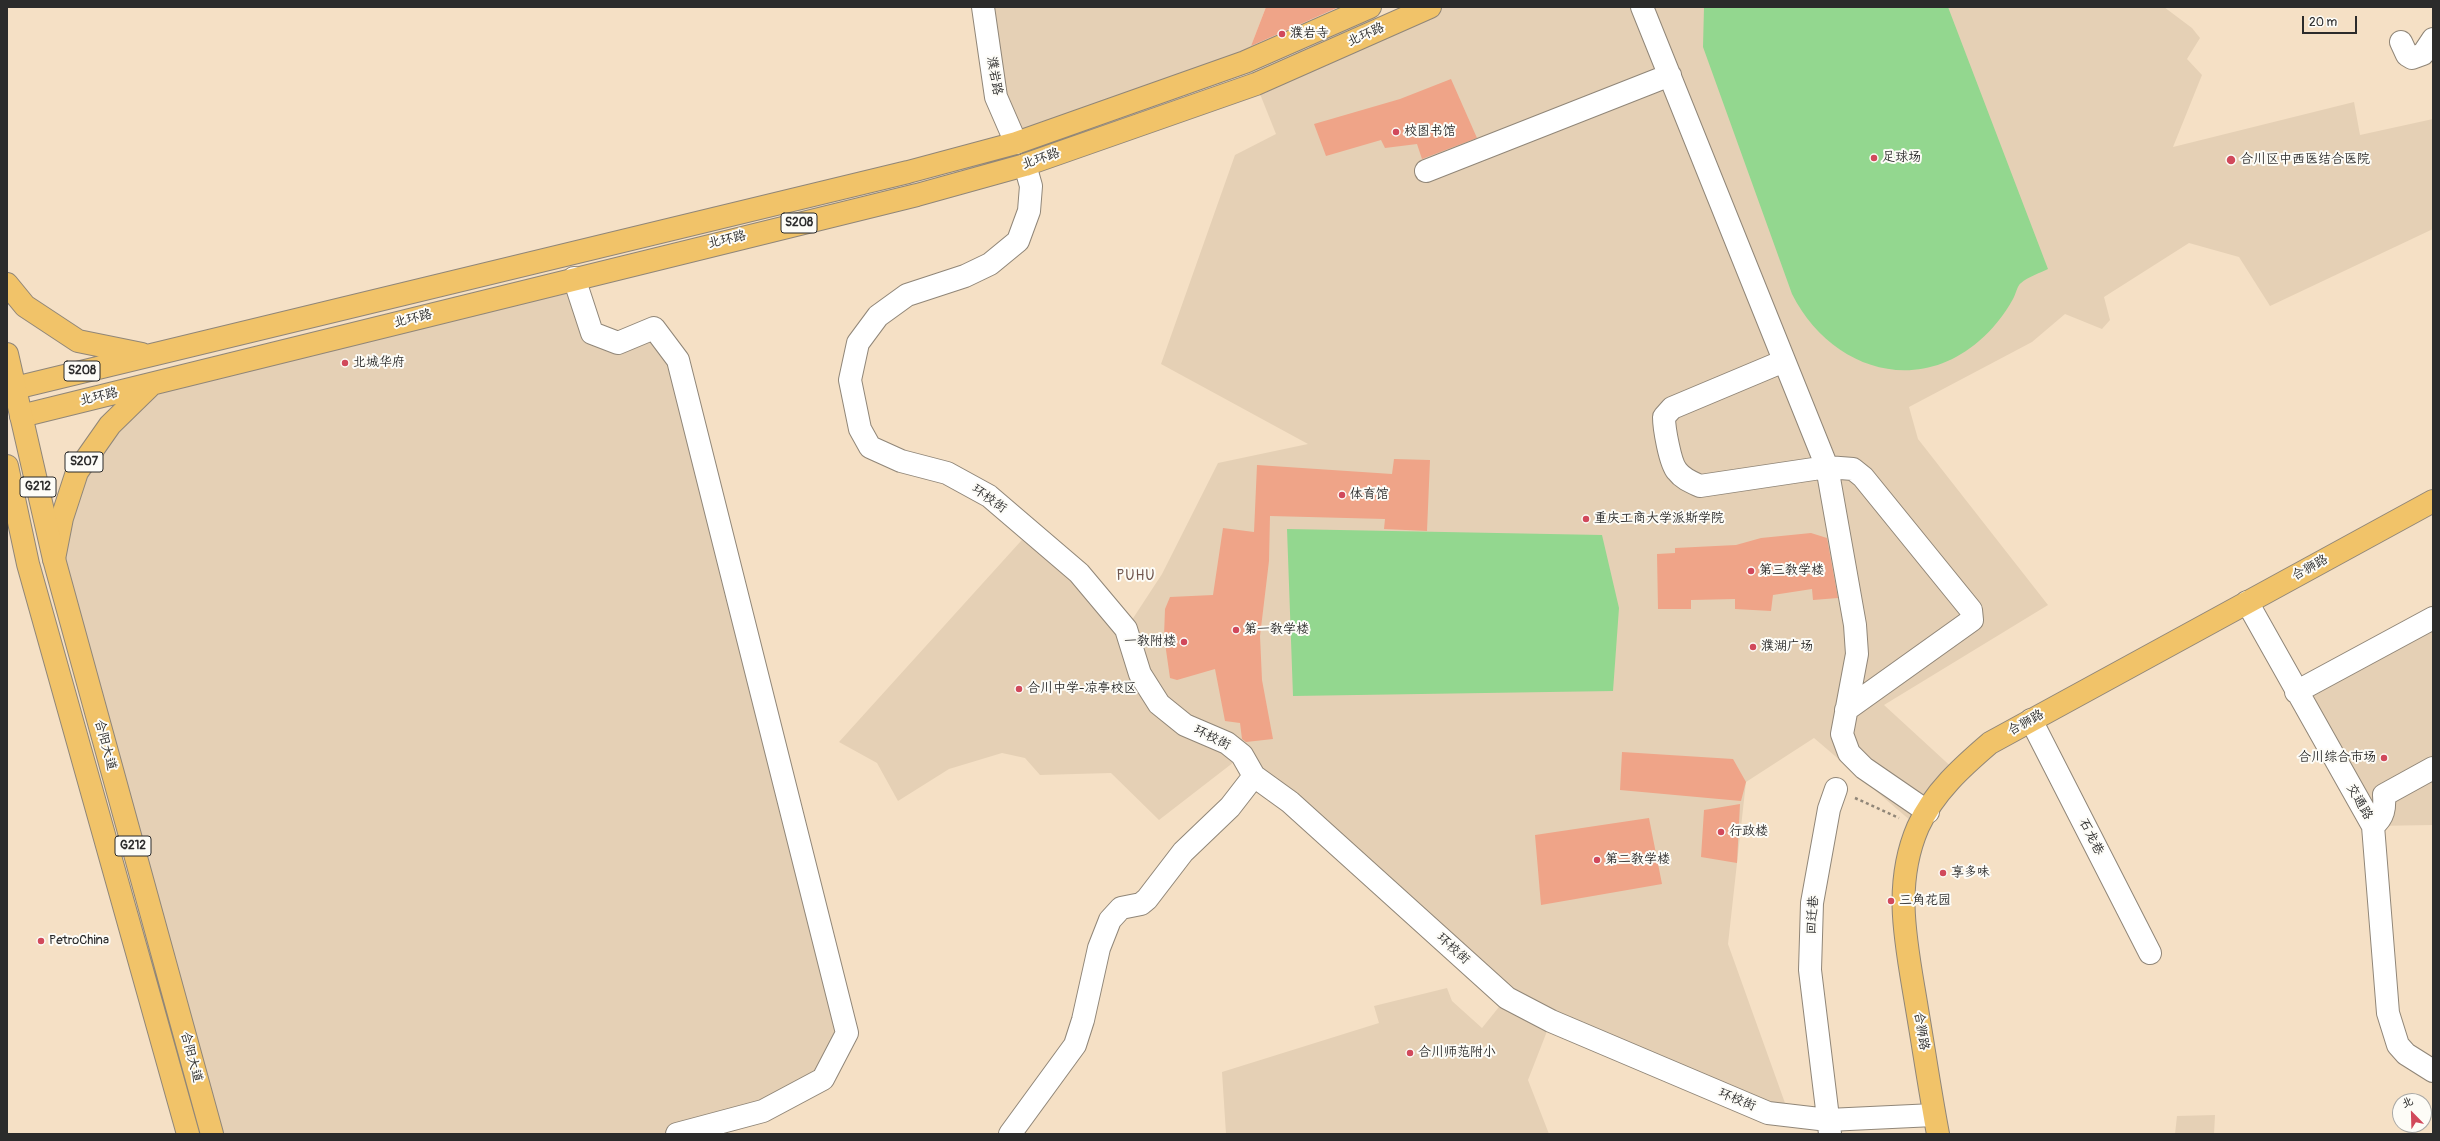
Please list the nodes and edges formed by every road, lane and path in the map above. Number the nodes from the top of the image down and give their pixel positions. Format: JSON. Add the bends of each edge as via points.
{"nodes":[{"id":1,"x":982,"y":7,"type":"edge"},
{"id":2,"x":1370,"y":7,"type":"edge"},
{"id":3,"x":1430,"y":7,"type":"edge"},
{"id":4,"x":1642,"y":7,"type":"edge"},
{"id":5,"x":2433,"y":40,"type":"edge"},
{"id":6,"x":2401,"y":42,"type":"dead end"},
{"id":7,"x":1670,"y":75,"type":"junction"},
{"id":8,"x":1016,"y":142,"type":"junction"},
{"id":9,"x":1025,"y":165,"type":"junction"},
{"id":10,"x":1426,"y":171,"type":"dead end"},
{"id":11,"x":574,"y":278,"type":"junction"},
{"id":12,"x":7,"y":284,"type":"edge"},
{"id":13,"x":7,"y":354,"type":"edge"},
{"id":14,"x":149,"y":355,"type":"junction"},
{"id":15,"x":1784,"y":361,"type":"junction"},
{"id":16,"x":151,"y":385,"type":"junction"},
{"id":17,"x":11,"y":389,"type":"edge"},
{"id":18,"x":14,"y":417,"type":"edge"},
{"id":19,"x":7,"y":466,"type":"edge"},
{"id":20,"x":1827,"y":467,"type":"junction"},
{"id":21,"x":2431,"y":507,"type":"edge"},
{"id":22,"x":7,"y":540,"type":"edge"},
{"id":23,"x":54,"y":559,"type":"junction"},
{"id":24,"x":28,"y":564,"type":"junction"},
{"id":25,"x":2247,"y":602,"type":"junction"},
{"id":26,"x":2433,"y":618,"type":"edge"},
{"id":27,"x":2296,"y":692,"type":"junction"},
{"id":28,"x":1846,"y":710,"type":"junction"},
{"id":29,"x":2031,"y":720,"type":"junction"},
{"id":30,"x":2433,"y":768,"type":"edge"},
{"id":31,"x":1254,"y":776,"type":"junction"},
{"id":32,"x":1836,"y":789,"type":"joint"},
{"id":33,"x":1923,"y":819,"type":"junction"},
{"id":34,"x":2373,"y":826,"type":"junction"},
{"id":35,"x":2150,"y":953,"type":"dead end"},
{"id":36,"x":2433,"y":1071,"type":"edge"},
{"id":37,"x":1936,"y":1124,"type":"edge"},
{"id":38,"x":1829,"y":1127,"type":"edge"},
{"id":39,"x":188,"y":1134,"type":"edge"},
{"id":40,"x":212,"y":1134,"type":"edge"},
{"id":41,"x":677,"y":1134,"type":"edge"},
{"id":42,"x":1010,"y":1134,"type":"edge"}],
"edges":[{"from":1,"to":8,"type":"street","name":"濮岩路","via":[[996,97]]},
{"from":2,"to":8,"type":"main road","name":"北环路","number":"S208","via":[[1245,62]]},
{"from":3,"to":9,"type":"main road","name":"北环路","number":"S208","via":[[1256,84]]},
{"from":4,"to":7,"type":"street"},
{"from":5,"to":6,"type":"street","via":[[2423,54],[2412,58],[2407,55]]},
{"from":7,"to":10,"type":"street"},
{"from":7,"to":15,"type":"street"},
{"from":8,"to":14,"type":"main road","name":"北环路","number":"S208","via":[[908,172]]},
{"from":9,"to":11,"type":"main road","name":"北环路","number":"S208","via":[[917,195]]},
{"from":9,"to":31,"type":"street","name":"环校街","via":[[1031,186],[1029,211],[1018,241],[990,264],[966,276],[907,294],[878,316],[858,343],[850,380],[860,429],[870,447],[901,461],[946,473],[988,496],[1079,573],[1126,629],[1140,674],[1159,704],[1185,726],[1227,742],[1242,755]]},
{"from":11,"to":16,"type":"main road","name":"北环路","number":"S208"},
{"from":11,"to":41,"type":"street","via":[[592,333],[618,343],[654,328],[678,360],[847,1033],[823,1079],[762,1112]]},
{"from":12,"to":14,"type":"main road","via":[[25,306],[78,341]]},
{"from":13,"to":17,"type":"main road","name":"合阳大道","number":"G212"},
{"from":14,"to":17,"type":"main road","name":"北环路","number":"S208"},
{"from":15,"to":20,"type":"street"},
{"from":15,"to":20,"type":"street","via":[[1672,408],[1664,417],[1664,428],[1675,470],[1686,480],[1700,486]]},
{"from":16,"to":18,"type":"main road","name":"北环路","number":"S208"},
{"from":16,"to":23,"type":"main road","number":"S207","via":[[110,425],[77,472],[62,518]]},
{"from":17,"to":18,"type":"main road","name":"合阳大道","number":"G212"},
{"from":18,"to":23,"type":"main road","name":"合阳大道","number":"G212"},
{"from":19,"to":24,"type":"main road","name":"合阳大道","number":"G212"},
{"from":20,"to":28,"type":"street","via":[[1856,625],[1856,654]]},
{"from":20,"to":28,"type":"street","via":[[1853,468],[1863,477],[1971,610],[1972,620]]},
{"from":21,"to":25,"type":"main road","name":"合狮路"},
{"from":22,"to":24,"type":"main road"},
{"from":23,"to":40,"type":"main road","name":"合阳大道","number":"G212"},
{"from":24,"to":39,"type":"main road","name":"合阳大道","number":"G212"},
{"from":25,"to":27,"type":"street","name":"交通路"},
{"from":25,"to":29,"type":"main road","name":"合狮路"},
{"from":26,"to":27,"type":"street"},
{"from":27,"to":34,"type":"street","name":"交通路"},
{"from":28,"to":33,"type":"street","via":[[1842,734],[1849,753]]},
{"from":29,"to":33,"type":"main road","name":"合狮路","via":[[1990,743],[1956,772]]},
{"from":29,"to":35,"type":"street","name":"石龙巷"},
{"from":30,"to":34,"type":"street","via":[[2384,795],[2385,807],[2381,820]]},
{"from":31,"to":38,"type":"street","name":"环校街","via":[[1290,802],[1507,998],[1551,1021],[1768,1114]]},
{"from":31,"to":42,"type":"street","via":[[1230,807],[1183,852],[1147,899],[1141,904],[1116,912],[1099,948],[1084,1020],[1075,1045]]},
{"from":32,"to":33,"type":"path"},
{"from":32,"to":38,"type":"street","name":"回迁巷","via":[[1829,809],[1812,903],[1810,970]]},
{"from":33,"to":37,"type":"main road","name":"合狮路","via":[[1906,866],[1902,917]]},
{"from":34,"to":36,"type":"street","name":"交通路","via":[[2388,1014],[2398,1045],[2406,1054]]},
{"from":37,"to":38,"type":"street","name":"环校街"}]}
